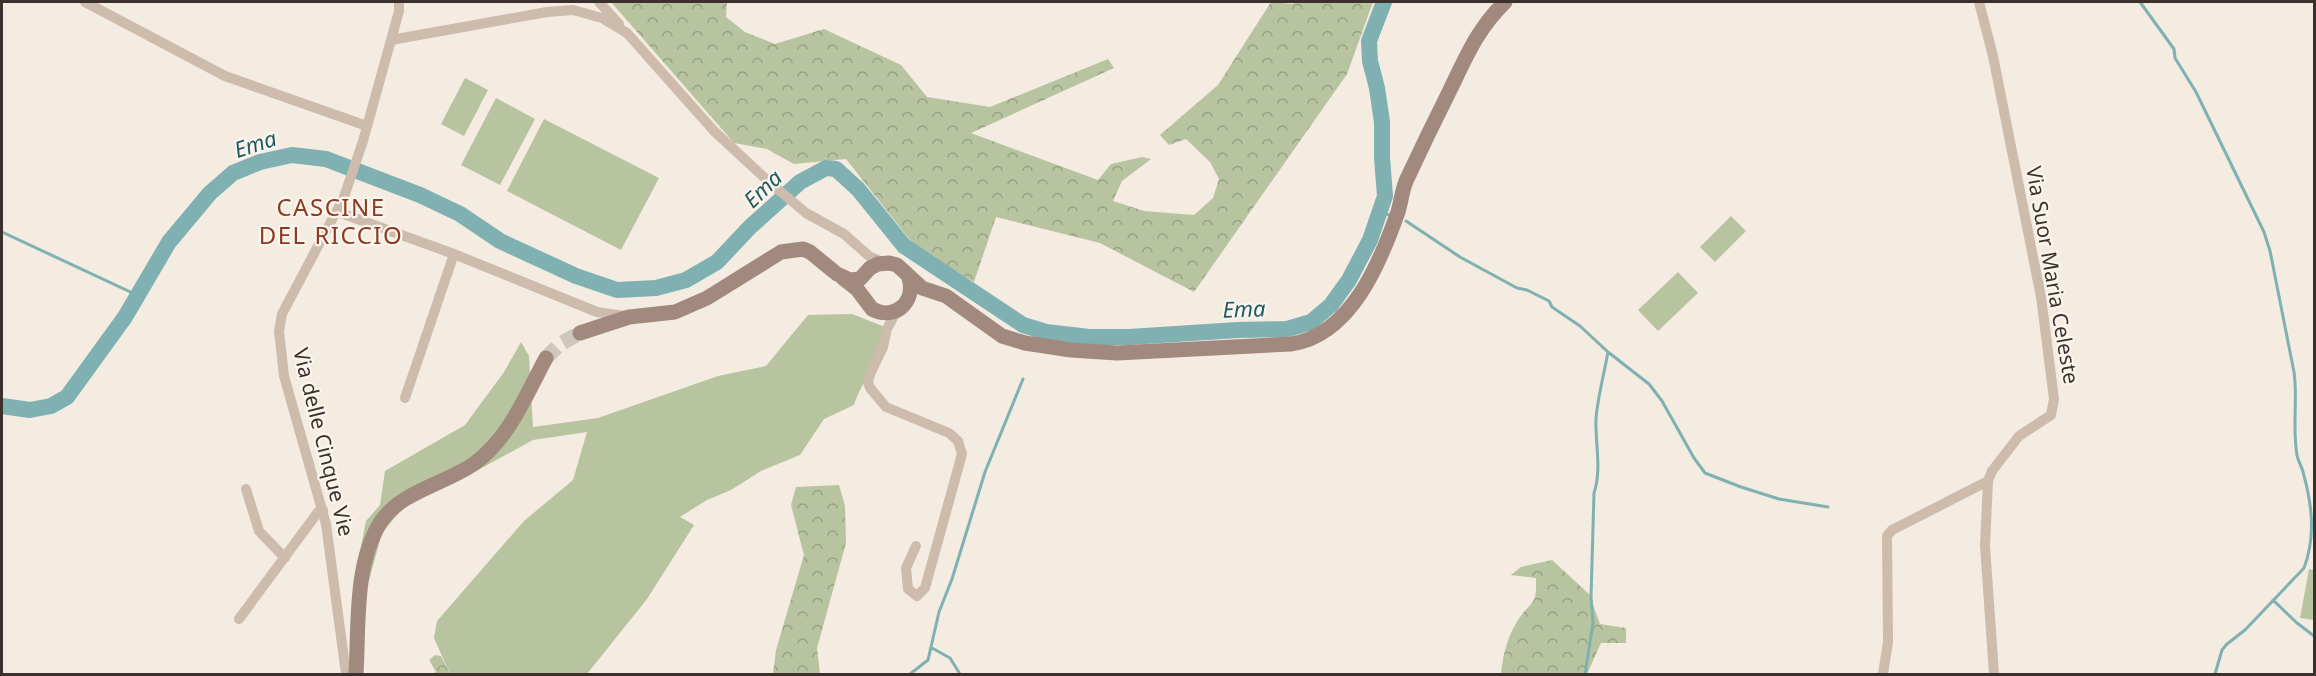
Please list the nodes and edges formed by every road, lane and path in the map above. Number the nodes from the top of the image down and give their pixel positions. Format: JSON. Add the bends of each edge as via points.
{"nodes":[{"id":1,"x":85,"y":2,"type":"edge"},
{"id":2,"x":399,"y":2,"type":"edge"},
{"id":3,"x":599,"y":2,"type":"edge"},
{"id":4,"x":1505,"y":2,"type":"edge"},
{"id":5,"x":1979,"y":2,"type":"edge"},
{"id":6,"x":627,"y":33,"type":"junction"},
{"id":7,"x":391,"y":40,"type":"junction"},
{"id":8,"x":367,"y":126,"type":"junction"},
{"id":9,"x":341,"y":203,"type":"junction"},
{"id":10,"x":862,"y":250,"type":"junction"},
{"id":11,"x":454,"y":254,"type":"junction"},
{"id":12,"x":884,"y":263,"type":"junction"},
{"id":13,"x":837,"y":274,"type":"junction"},
{"id":14,"x":864,"y":275,"type":"junction"},
{"id":15,"x":910,"y":286,"type":"junction"},
{"id":16,"x":862,"y":298,"type":"junction"},
{"id":17,"x":888,"y":312,"type":"junction"},
{"id":18,"x":629,"y":317,"type":"junction"},
{"id":19,"x":580,"y":333,"type":"tunnel mouth"},
{"id":20,"x":546,"y":358,"type":"tunnel mouth"},
{"id":21,"x":405,"y":398,"type":"dead end"},
{"id":22,"x":1988,"y":481,"type":"junction"},
{"id":23,"x":246,"y":489,"type":"dead end"},
{"id":24,"x":323,"y":510,"type":"junction"},
{"id":25,"x":916,"y":546,"type":"dead end"},
{"id":26,"x":285,"y":558,"type":"junction"},
{"id":27,"x":239,"y":619,"type":"dead end"},
{"id":28,"x":346,"y":675,"type":"edge"},
{"id":29,"x":356,"y":675,"type":"edge"},
{"id":30,"x":1883,"y":675,"type":"edge"},
{"id":31,"x":1994,"y":675,"type":"edge"}],
"edges":[{"from":1,"to":8,"type":"street","via":[[225,76]]},
{"from":2,"to":7,"type":"street","name":"Via delle Cinque Vie"},
{"from":3,"to":6,"type":"street"},
{"from":4,"to":15,"type":"street","via":[[1478,33],[1445,99],[1405,184],[1388,240],[1371,276],[1341,316],[1311,340],[1117,353],[1025,344],[1002,336],[953,301]]},
{"from":5,"to":22,"type":"street","name":"Via Suor Maria Celeste","via":[[2041,297],[2054,399],[2051,416],[2019,436]]},
{"from":6,"to":7,"type":"street","via":[[602,18],[573,10]]},
{"from":6,"to":10,"type":"street","via":[[714,131],[768,181],[806,213],[844,234]]},
{"from":7,"to":8,"type":"street","name":"Via delle Cinque Vie"},
{"from":8,"to":9,"type":"street","name":"Via delle Cinque Vie"},
{"from":9,"to":11,"type":"street"},
{"from":9,"to":24,"type":"street","name":"Via delle Cinque Vie","via":[[282,314],[279,331],[284,376]]},
{"from":10,"to":12,"type":"street"},
{"from":10,"to":14,"type":"street","via":[[867,267]]},
{"from":11,"to":18,"type":"street","via":[[597,312]]},
{"from":11,"to":21,"type":"street"},
{"from":12,"to":14,"type":"street","via":[[873,266]]},
{"from":12,"to":15,"type":"street","via":[[897,265]]},
{"from":13,"to":14,"type":"street","via":[[853,280]]},
{"from":13,"to":16,"type":"street","via":[[857,289]]},
{"from":13,"to":18,"type":"street","via":[[810,252],[795,249],[781,252],[693,305],[675,312]]},
{"from":14,"to":16,"type":"street"},
{"from":15,"to":17,"type":"street","via":[[906,304]]},
{"from":16,"to":17,"type":"street","via":[[868,307]]},
{"from":17,"to":25,"type":"street","via":[[883,347],[868,382],[870,388],[886,407],[949,433],[958,441],[962,454],[925,588],[917,596],[908,589],[906,568]]},
{"from":18,"to":19,"type":"street"},
{"from":20,"to":29,"type":"street","via":[[508,430],[489,450],[474,463],[412,495],[378,525],[368,548],[362,581]]},
{"from":22,"to":30,"type":"street","via":[[1887,536],[1888,642]]},
{"from":22,"to":31,"type":"street","name":"Via Suor Maria Celeste","via":[[1985,546]]},
{"from":23,"to":26,"type":"street","via":[[259,531]]},
{"from":24,"to":26,"type":"street"},
{"from":24,"to":28,"type":"street","name":"Via delle Cinque Vie"},
{"from":26,"to":27,"type":"street"}]}
